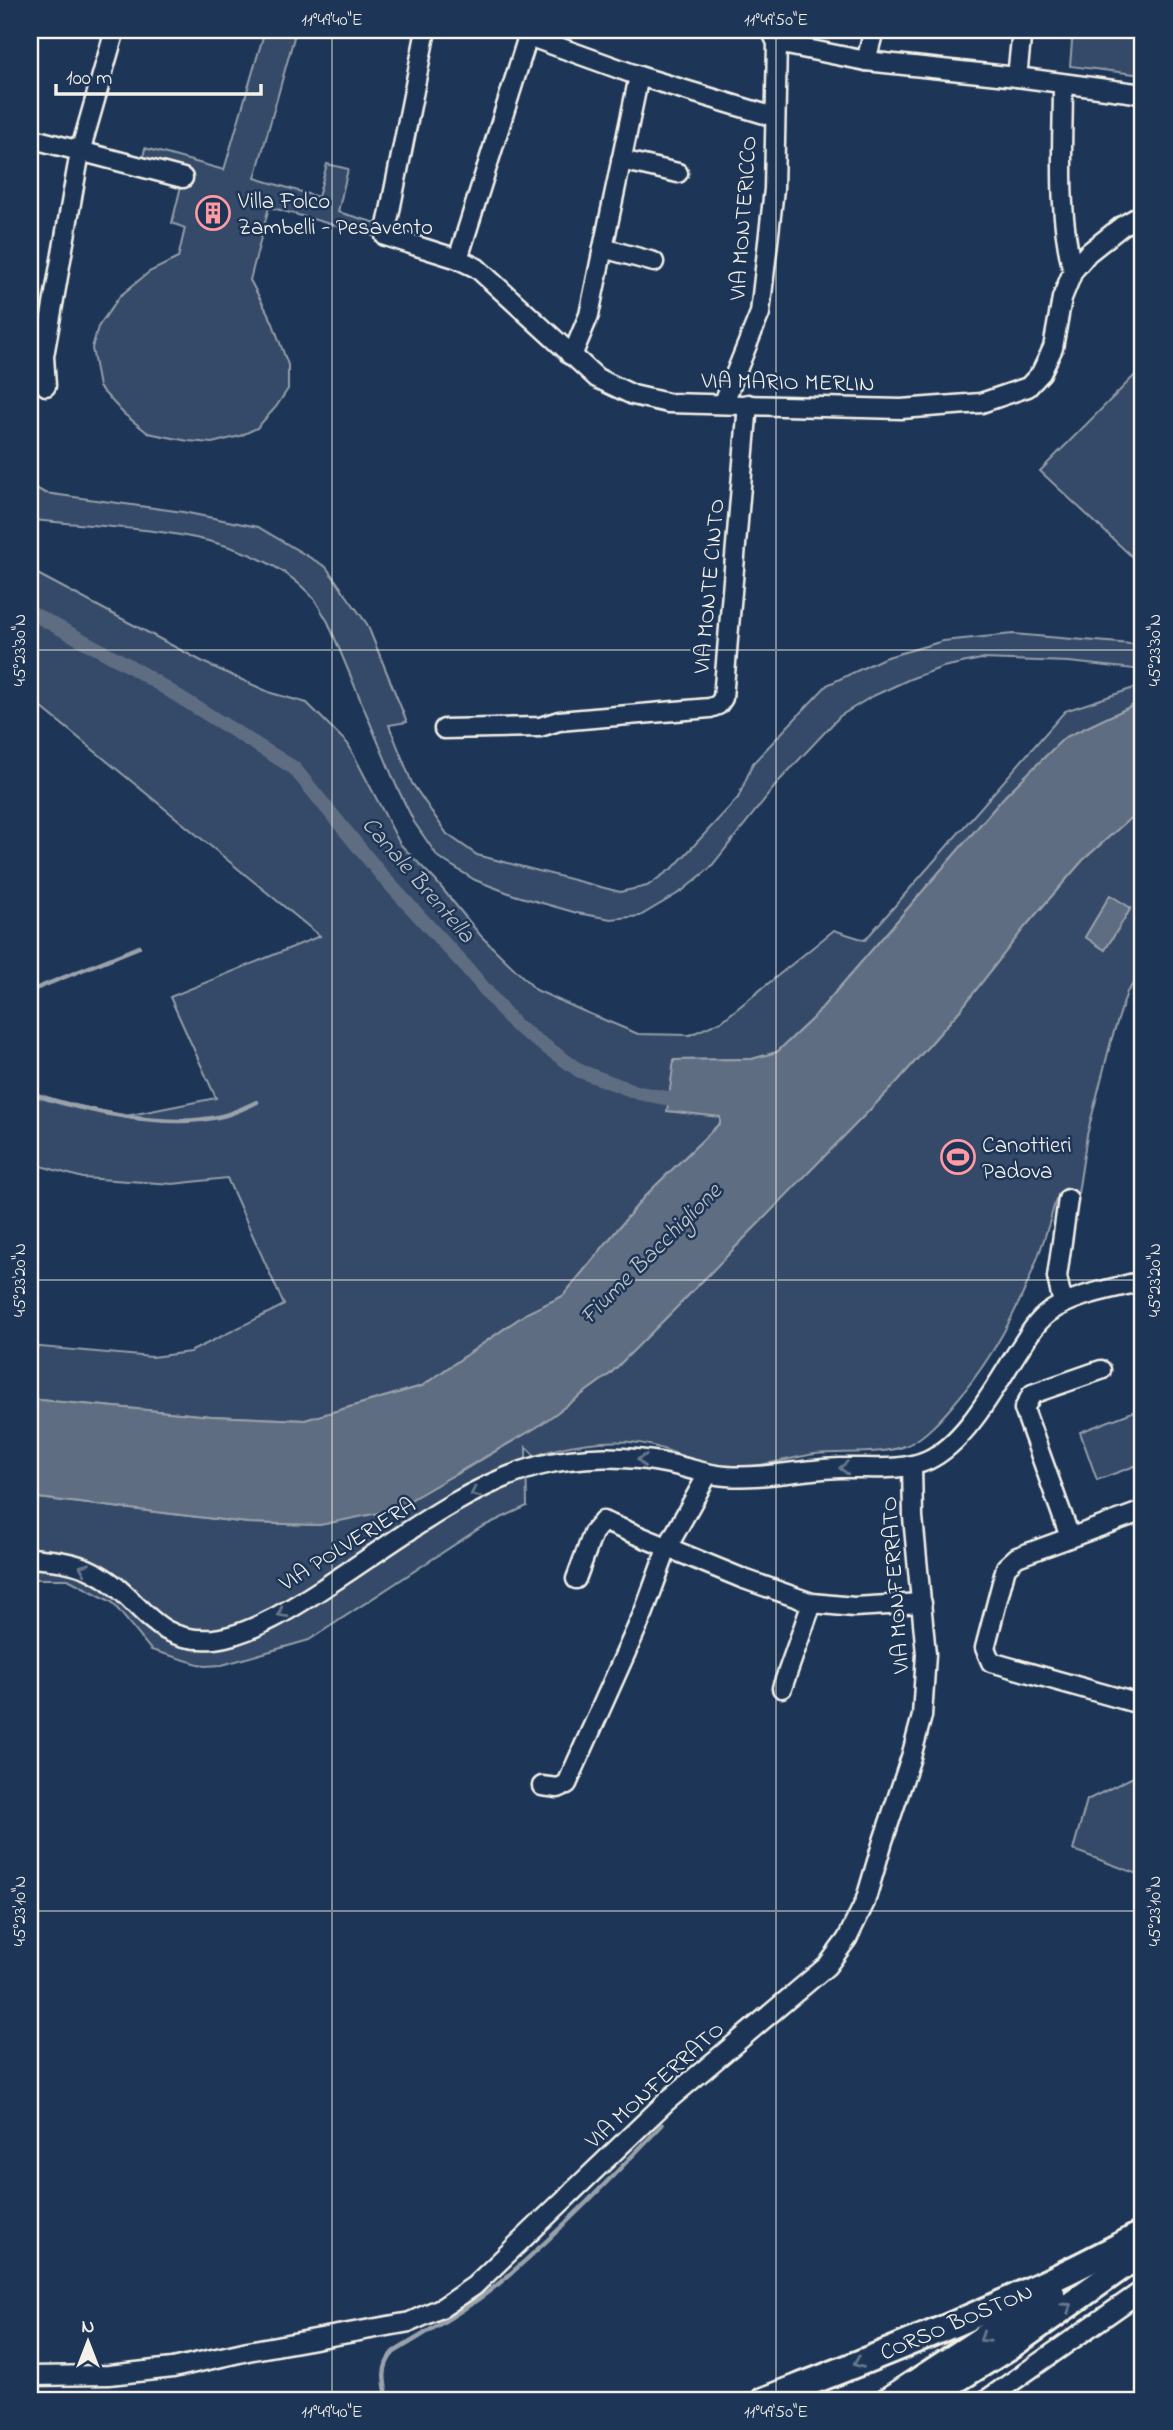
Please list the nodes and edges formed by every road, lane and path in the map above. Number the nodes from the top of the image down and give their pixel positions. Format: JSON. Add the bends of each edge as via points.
{"nodes":[{"id":1,"x":116,"y":30,"type":"edge"},
{"id":2,"x":426,"y":30,"type":"edge"},
{"id":3,"x":874,"y":30,"type":"edge"},
{"id":4,"x":1022,"y":30,"type":"edge"},
{"id":5,"x":529,"y":33,"type":"edge"},
{"id":6,"x":774,"y":36,"type":"edge"},
{"id":7,"x":866,"y":61,"type":"junction"},
{"id":8,"x":639,"y":76,"type":"junction"},
{"id":9,"x":1017,"y":77,"type":"junction"},
{"id":10,"x":1063,"y":84,"type":"junction"},
{"id":11,"x":1143,"y":94,"type":"edge"},
{"id":12,"x":774,"y":117,"type":"junction"},
{"id":13,"x":30,"y":138,"type":"edge"},
{"id":14,"x":80,"y":152,"type":"junction"},
{"id":15,"x":621,"y":160,"type":"junction"},
{"id":16,"x":678,"y":173,"type":"dead end"},
{"id":17,"x":183,"y":178,"type":"dead end"},
{"id":18,"x":1141,"y":215,"type":"dead end"},
{"id":19,"x":603,"y":248,"type":"junction"},
{"id":20,"x":458,"y":259,"type":"junction"},
{"id":21,"x":654,"y":262,"type":"dead end"},
{"id":22,"x":1073,"y":271,"type":"junction"},
{"id":23,"x":570,"y":355,"type":"junction"},
{"id":24,"x":46,"y":386,"type":"dead end"},
{"id":25,"x":725,"y":404,"type":"junction"},
{"id":26,"x":748,"y":404,"type":"junction"},
{"id":27,"x":444,"y":729,"type":"dead end"},
{"id":28,"x":1068,"y":1199,"type":"dead end"},
{"id":29,"x":1143,"y":1281,"type":"edge"},
{"id":30,"x":1063,"y":1304,"type":"junction"},
{"id":31,"x":1101,"y":1370,"type":"dead end"},
{"id":32,"x":912,"y":1465,"type":"junction"},
{"id":33,"x":708,"y":1474,"type":"junction"},
{"id":34,"x":1143,"y":1511,"type":"edge"},
{"id":35,"x":1070,"y":1537,"type":"junction"},
{"id":36,"x":668,"y":1546,"type":"junction"},
{"id":37,"x":30,"y":1558,"type":"edge"},
{"id":38,"x":576,"y":1579,"type":"dead end"},
{"id":39,"x":813,"y":1603,"type":"junction"},
{"id":40,"x":922,"y":1603,"type":"junction"},
{"id":41,"x":782,"y":1688,"type":"dead end"},
{"id":42,"x":1143,"y":1705,"type":"edge"},
{"id":43,"x":542,"y":1786,"type":"dead end"},
{"id":44,"x":1143,"y":2233,"type":"edge"},
{"id":45,"x":1143,"y":2252,"type":"edge"},
{"id":46,"x":1143,"y":2290,"type":"edge"},
{"id":47,"x":1011,"y":2346,"type":"junction"},
{"id":48,"x":30,"y":2376,"type":"edge"},
{"id":49,"x":764,"y":2400,"type":"edge"},
{"id":50,"x":888,"y":2400,"type":"edge"},
{"id":51,"x":924,"y":2400,"type":"edge"},
{"id":52,"x":939,"y":2400,"type":"edge"},
{"id":53,"x":986,"y":2400,"type":"edge"}],
"edges":[{"from":1,"to":14,"type":"street"},
{"from":2,"to":20,"type":"street","name":"VIA MARIO MERLIN","via":[[385,236]]},
{"from":3,"to":7,"type":"street"},
{"from":4,"to":9,"type":"street"},
{"from":5,"to":8,"type":"street"},
{"from":5,"to":20,"type":"street"},
{"from":6,"to":7,"type":"street"},
{"from":6,"to":12,"type":"street","name":"VIA MONTERICCO"},
{"from":7,"to":9,"type":"street"},
{"from":8,"to":12,"type":"street"},
{"from":8,"to":15,"type":"street"},
{"from":9,"to":10,"type":"street"},
{"from":10,"to":11,"type":"street"},
{"from":10,"to":22,"type":"street","via":[[1063,185]]},
{"from":12,"to":25,"type":"street","name":"VIA MONTERICCO","via":[[774,189],[760,313]]},
{"from":13,"to":14,"type":"street"},
{"from":14,"to":17,"type":"street"},
{"from":14,"to":24,"type":"street","via":[[44,356]]},
{"from":15,"to":16,"type":"street"},
{"from":15,"to":19,"type":"street"},
{"from":18,"to":22,"type":"street","name":"VIA MARIO MERLIN","via":[[1088,253]]},
{"from":19,"to":21,"type":"street"},
{"from":19,"to":23,"type":"street","via":[[589,315]]},
{"from":20,"to":23,"type":"street","name":"VIA MARIO MERLIN","via":[[492,279]]},
{"from":22,"to":26,"type":"street","name":"VIA MARIO MERLIN","via":[[1062,299],[1053,348],[1028,387],[981,403],[901,409]]},
{"from":23,"to":25,"type":"street","name":"VIA MARIO MERLIN","via":[[597,378],[633,395],[668,403]]},
{"from":25,"to":26,"type":"street","name":"VIA MARIO MERLIN"},
{"from":26,"to":27,"type":"street","name":"VIA MONTE CINTO","via":[[723,698],[718,705],[559,721],[540,727]]},
{"from":28,"to":30,"type":"street","via":[[1057,1277]]},
{"from":29,"to":30,"type":"street","name":"VIA POLVERIERA"},
{"from":30,"to":32,"type":"street","name":"VIA POLVERIERA","via":[[1045,1315],[1031,1332],[955,1440],[939,1454]]},
{"from":31,"to":35,"type":"street","via":[[1032,1394],[1024,1409]]},
{"from":32,"to":33,"type":"street","name":"VIA POLVERIERA","one_way":true},
{"from":32,"to":40,"type":"street","name":"VIA MONFERRATO"},
{"from":33,"to":36,"type":"street"},
{"from":33,"to":37,"type":"street","name":"VIA POLVERIERA","one_way":true,"via":[[633,1458],[538,1466],[449,1507],[273,1618],[218,1639],[177,1637],[92,1571],[70,1562]]},
{"from":34,"to":35,"type":"street"},
{"from":35,"to":42,"type":"street","via":[[1017,1557],[1006,1567],[985,1648],[991,1662]]},
{"from":36,"to":38,"type":"street","via":[[603,1521],[593,1533]]},
{"from":36,"to":39,"type":"street"},
{"from":36,"to":43,"type":"street","via":[[644,1612],[567,1784]]},
{"from":39,"to":40,"type":"street","via":[[854,1607]]},
{"from":39,"to":41,"type":"street"},
{"from":40,"to":48,"type":"street","name":"VIA MONFERRATO","via":[[926,1654],[922,1716],[865,1902],[847,1939],[827,1965],[667,2101],[474,2286],[410,2322],[173,2368]]},
{"from":44,"to":49,"type":"highway","name":"CORSO BOSTON","one_way":true,"via":[[1014,2297]]},
{"from":44,"to":50,"type":"highway","one_way":true},
{"from":47,"to":45,"type":"highway","one_way":true},
{"from":46,"to":53,"type":"street"},
{"from":47,"to":51,"type":"highway"},
{"from":47,"to":52,"type":"highway","name":"CORSO BOSTON"}]}
